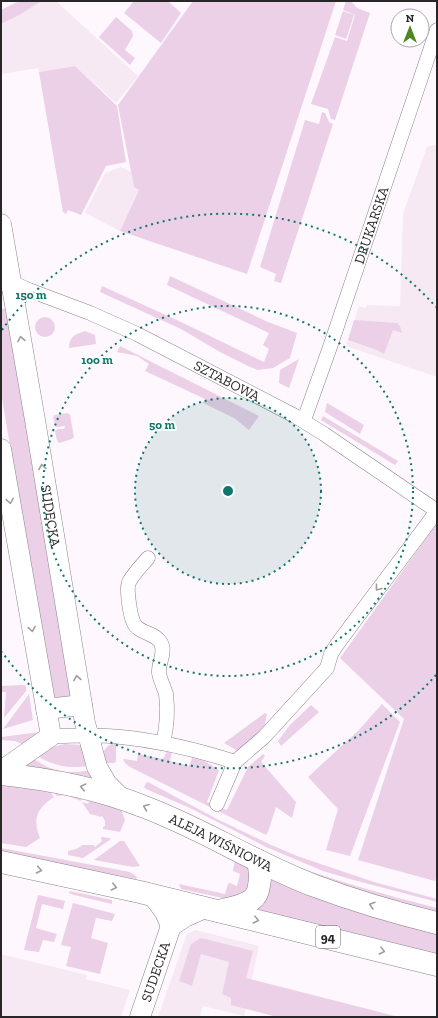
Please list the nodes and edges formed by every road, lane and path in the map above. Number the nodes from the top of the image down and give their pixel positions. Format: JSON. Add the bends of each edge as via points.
{"nodes":[{"id":1,"x":437,"y":30,"type":"edge"},
{"id":2,"x":1,"y":224,"type":"edge"},
{"id":3,"x":6,"y":283,"type":"edge"},
{"id":4,"x":304,"y":420,"type":"junction"},
{"id":5,"x":1,"y":449,"type":"edge"},
{"id":6,"x":437,"y":511,"type":"edge"},
{"id":7,"x":148,"y":558,"type":"dead end"},
{"id":8,"x":82,"y":705,"type":"junction"},
{"id":9,"x":46,"y":709,"type":"junction"},
{"id":10,"x":51,"y":736,"type":"junction"},
{"id":11,"x":87,"y":736,"type":"junction"},
{"id":12,"x":163,"y":743,"type":"junction"},
{"id":13,"x":235,"y":762,"type":"junction"},
{"id":14,"x":1,"y":771,"type":"edge"},
{"id":15,"x":1,"y":774,"type":"edge"},
{"id":16,"x":121,"y":798,"type":"junction"},
{"id":17,"x":218,"y":804,"type":"dead end"},
{"id":18,"x":257,"y":860,"type":"junction"},
{"id":19,"x":1,"y":862,"type":"edge"},
{"id":20,"x":153,"y":896,"type":"junction"},
{"id":21,"x":211,"y":910,"type":"junction"},
{"id":22,"x":437,"y":923,"type":"edge"},
{"id":23,"x":170,"y":926,"type":"junction"},
{"id":24,"x":437,"y":965,"type":"edge"},
{"id":25,"x":140,"y":1017,"type":"edge"}],
"edges":[{"from":1,"to":4,"type":"street","name":"DRUKARSKA"},
{"from":2,"to":3,"type":"street","name":"SUDECKA"},
{"from":3,"to":4,"type":"street","name":"SZTABOWA","via":[[83,310],[136,334]]},
{"from":8,"to":3,"type":"street","name":"SUDECKA","one_way":true,"via":[[33,411]]},
{"from":4,"to":6,"type":"street","name":"SZTABOWA"},
{"from":5,"to":9,"type":"street","one_way":true},
{"from":6,"to":13,"type":"street","one_way":true,"via":[[336,646],[327,668],[264,737]]},
{"from":7,"to":12,"type":"street","via":[[128,583],[127,589],[133,621],[137,627],[154,636],[162,645],[159,672],[167,705]]},
{"from":8,"to":9,"type":"street"},
{"from":8,"to":11,"type":"street","name":"SUDECKA"},
{"from":9,"to":10,"type":"street"},
{"from":10,"to":11,"type":"street"},
{"from":10,"to":14,"type":"street"},
{"from":11,"to":12,"type":"street","via":[[120,737]]},
{"from":11,"to":16,"type":"street","name":"SUDECKA","via":[[97,767]]},
{"from":12,"to":13,"type":"street"},
{"from":13,"to":17,"type":"street"},
{"from":16,"to":15,"type":"main road","name":"ALEJA WIŚNIOWA","one_way":true,"via":[[63,783]]},
{"from":18,"to":16,"type":"main road","name":"ALEJA WIŚNIOWA","one_way":true,"via":[[167,816]]},
{"from":18,"to":21,"type":"main road","via":[[260,874],[256,895],[234,908]]},
{"from":22,"to":18,"type":"main road","name":"ALEJA WIŚNIOWA","one_way":true,"via":[[322,889]]},
{"from":19,"to":20,"type":"main road","number":"94","one_way":true},
{"from":20,"to":21,"type":"main road","number":"94"},
{"from":20,"to":23,"type":"street","name":"SUDECKA","via":[[165,912]]},
{"from":21,"to":23,"type":"street","name":"SUDECKA","via":[[185,917]]},
{"from":21,"to":24,"type":"main road","number":"94","one_way":true},
{"from":23,"to":25,"type":"street","name":"SUDECKA"}]}
